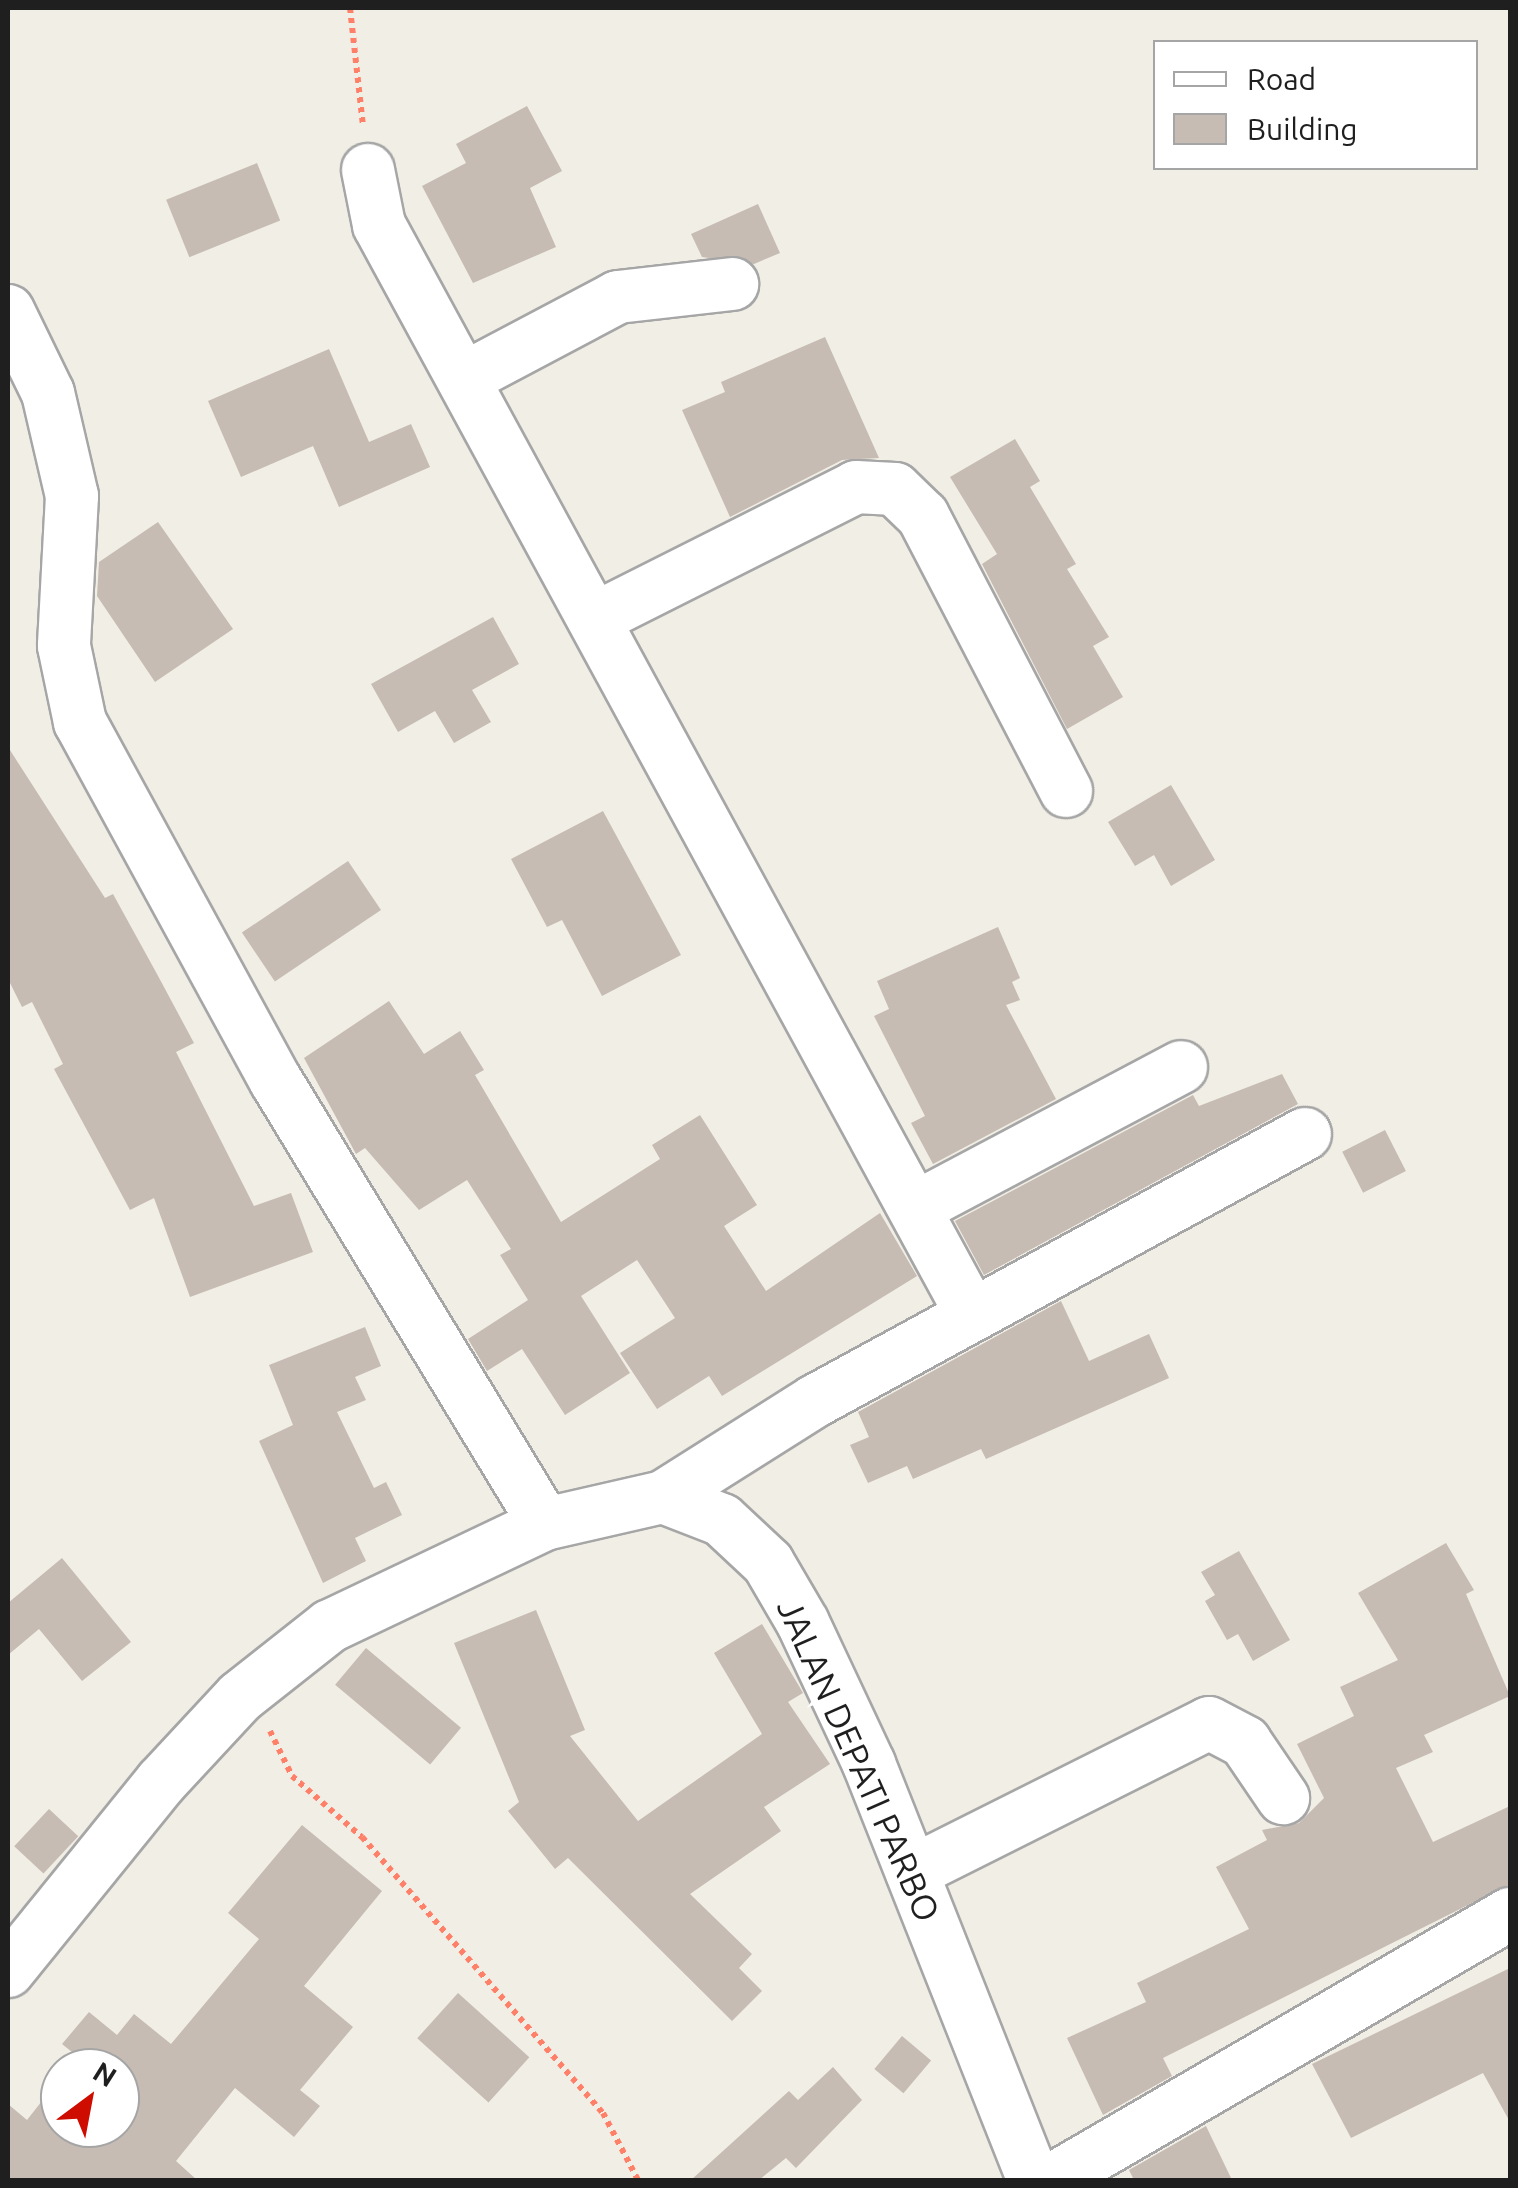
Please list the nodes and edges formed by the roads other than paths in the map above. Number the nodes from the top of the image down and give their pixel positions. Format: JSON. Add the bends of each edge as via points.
{"nodes":[{"id":1,"x":368,"y":170,"type":"road end"},
{"id":2,"x":732,"y":284,"type":"dead end"},
{"id":3,"x":8,"y":312,"type":"edge"},
{"id":4,"x":464,"y":378,"type":"junction"},
{"id":5,"x":598,"y":617,"type":"junction"},
{"id":6,"x":1066,"y":791,"type":"dead end"},
{"id":7,"x":1182,"y":1067,"type":"dead end"},
{"id":8,"x":1305,"y":1134,"type":"dead end"},
{"id":9,"x":915,"y":1208,"type":"junction"},
{"id":10,"x":972,"y":1315,"type":"junction"},
{"id":11,"x":663,"y":1497,"type":"junction"},
{"id":12,"x":545,"y":1524,"type":"junction"},
{"id":13,"x":1283,"y":1798,"type":"dead end"},
{"id":14,"x":912,"y":1872,"type":"junction"},
{"id":15,"x":1510,"y":1914,"type":"edge"},
{"id":16,"x":8,"y":1970,"type":"edge"},
{"id":17,"x":1034,"y":2180,"type":"edge"},
{"id":18,"x":1052,"y":2180,"type":"edge"}],
"edges":[{"from":1,"to":4,"type":"street","via":[[379,225]]},
{"from":2,"to":4,"type":"street","via":[[618,297]]},
{"from":3,"to":12,"type":"street","via":[[48,393],[72,496],[64,646],[80,722],[276,1082]]},
{"from":4,"to":5,"type":"street"},
{"from":5,"to":6,"type":"street","via":[[856,487],[895,489],[924,516]]},
{"from":5,"to":9,"type":"street"},
{"from":7,"to":9,"type":"street"},
{"from":8,"to":10,"type":"street"},
{"from":9,"to":10,"type":"street"},
{"from":10,"to":11,"type":"street"},
{"from":11,"to":12,"type":"street"},
{"from":11,"to":14,"type":"street","name":"JALAN DEPATI PARBO","via":[[722,1520],[768,1563]]},
{"from":12,"to":16,"type":"street","via":[[330,1626],[250,1689],[161,1782]]},
{"from":13,"to":14,"type":"street","via":[[1245,1742],[1209,1723]]},
{"from":14,"to":17,"type":"street","name":"JALAN DEPATI PARBO"},
{"from":15,"to":18,"type":"street"}]}
